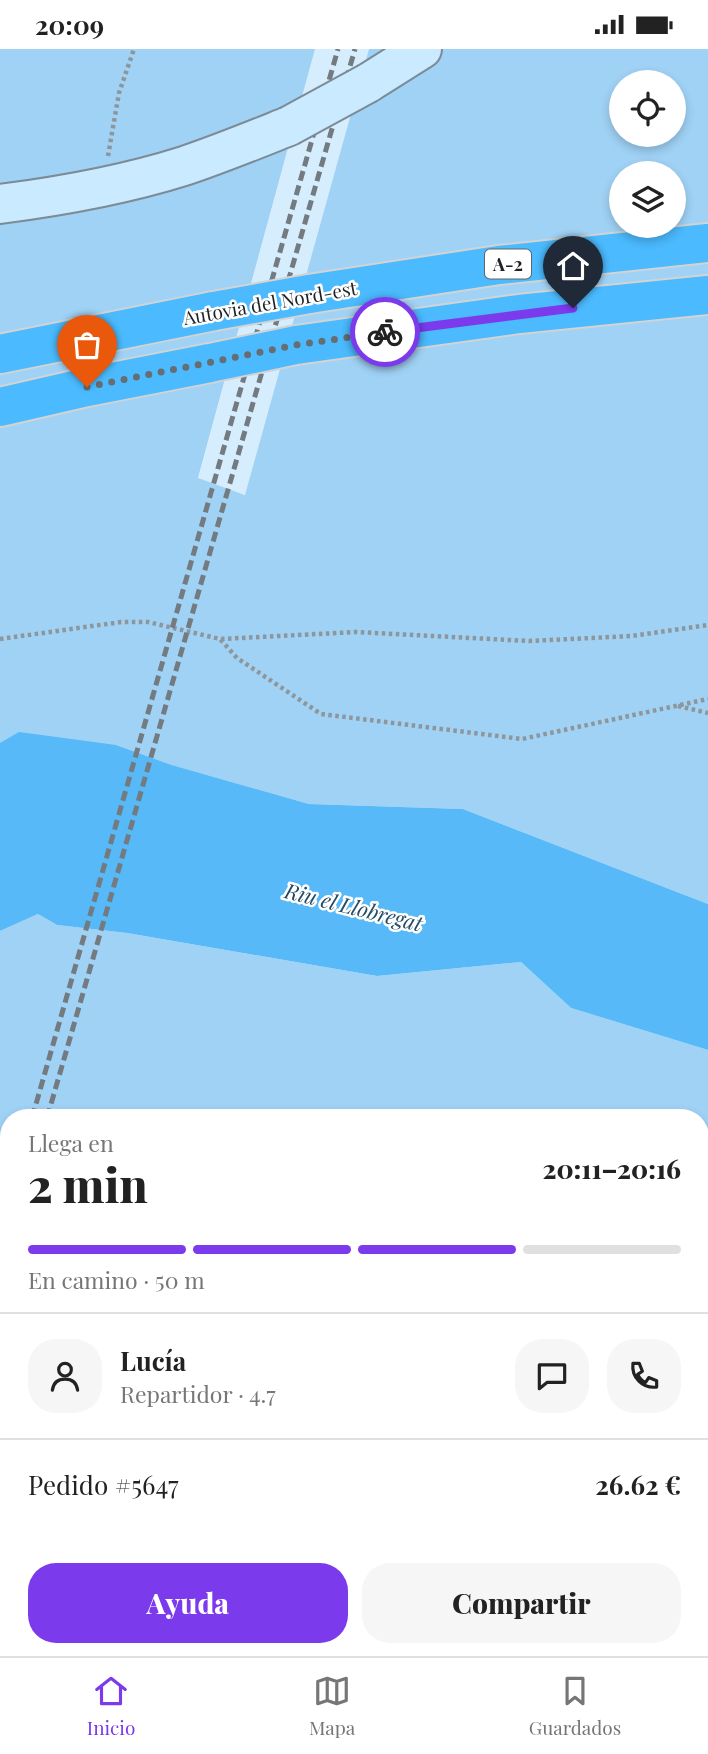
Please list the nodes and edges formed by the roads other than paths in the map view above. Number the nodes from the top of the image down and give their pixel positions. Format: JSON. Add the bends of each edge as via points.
{"nodes":[{"id":1,"x":422,"y":49,"type":"edge"},
{"id":2,"x":0,"y":204,"type":"edge"},
{"id":3,"x":708,"y":243,"type":"edge"},
{"id":4,"x":708,"y":295,"type":"edge"},
{"id":5,"x":0,"y":353,"type":"edge"},
{"id":6,"x":0,"y":407,"type":"edge"}],
"edges":[{"from":1,"to":2,"type":"main road","bridge":true,"via":[[289,126],[196,162],[102,188]]},
{"from":3,"to":5,"type":"highway","name":"Autovia del Nord-est","number":"A-2","bridge":true,"via":[[499,265],[309,294]]},
{"from":4,"to":6,"type":"highway","bridge":true,"via":[[519,314],[296,345]]}]}
